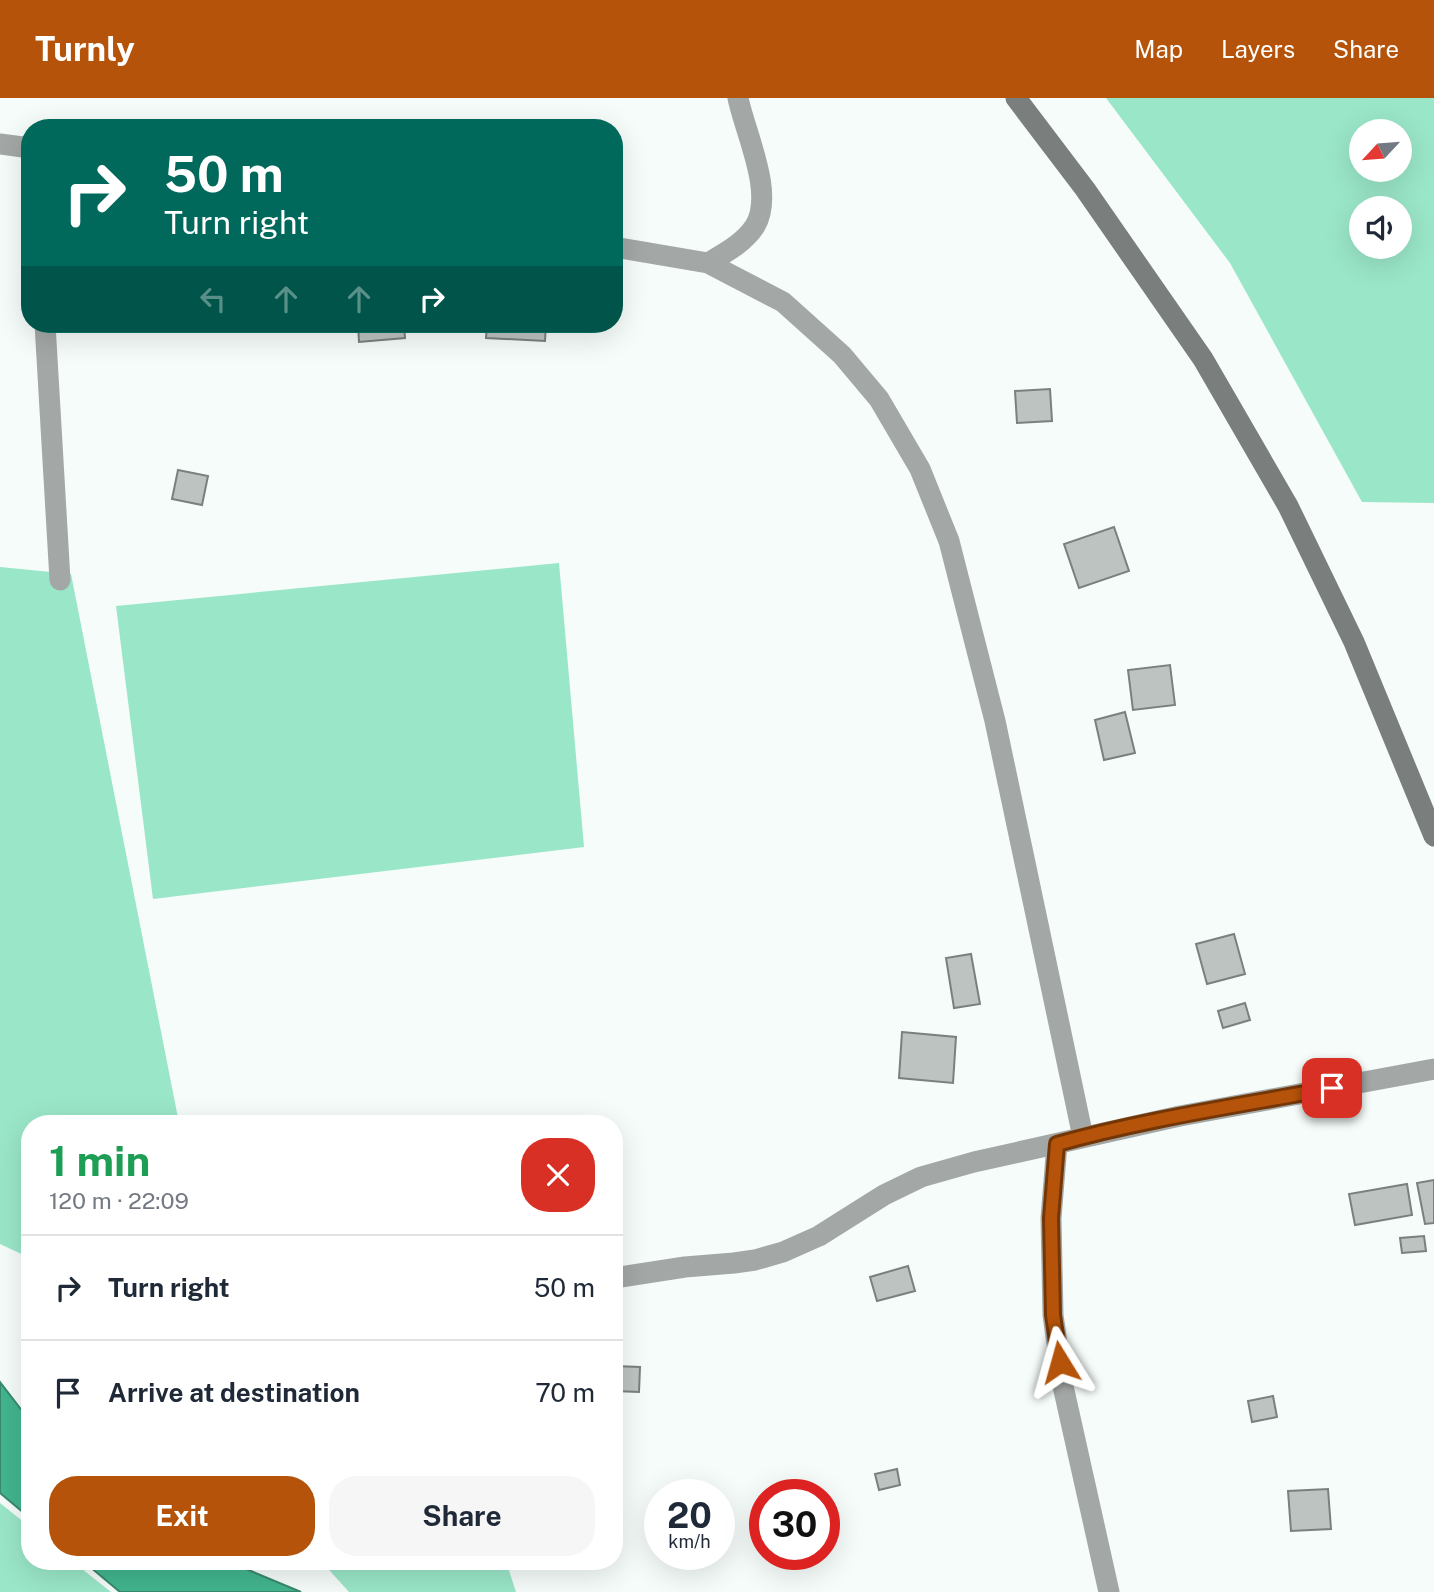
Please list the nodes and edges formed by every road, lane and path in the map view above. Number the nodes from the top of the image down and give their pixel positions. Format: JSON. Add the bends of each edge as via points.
{"nodes":[{"id":1,"x":738,"y":98,"type":"edge"},
{"id":2,"x":1016,"y":98,"type":"edge"},
{"id":3,"x":0,"y":144,"type":"edge"},
{"id":4,"x":21,"y":147,"type":"edge"},
{"id":5,"x":623,"y":249,"type":"edge"},
{"id":6,"x":708,"y":263,"type":"junction"},
{"id":7,"x":47,"y":333,"type":"edge"},
{"id":8,"x":61,"y":580,"type":"dead end"},
{"id":9,"x":1433,"y":832,"type":"edge"},
{"id":10,"x":1434,"y":1069,"type":"edge"},
{"id":11,"x":1083,"y":1137,"type":"junction"},
{"id":12,"x":1057,"y":1144,"type":"junction"},
{"id":13,"x":623,"y":1277,"type":"edge"},
{"id":14,"x":1109,"y":1592,"type":"edge"}],
"edges":[{"from":1,"to":6,"type":"street","via":[[758,167],[763,204],[755,226],[736,247]]},
{"from":2,"to":9,"type":"street","via":[[1203,359],[1288,506],[1354,642]]},
{"from":3,"to":4,"type":"street"},
{"from":5,"to":6,"type":"street"},
{"from":6,"to":11,"type":"street","via":[[783,302],[842,355],[879,399],[920,469],[949,541],[995,721]]},
{"from":7,"to":8,"type":"street"},
{"from":10,"to":11,"type":"street"},
{"from":11,"to":12,"type":"street"},
{"from":12,"to":13,"type":"street","via":[[920,1177],[783,1252],[755,1260]]},
{"from":12,"to":14,"type":"street","via":[[1051,1218],[1053,1315],[1063,1386]]}]}
